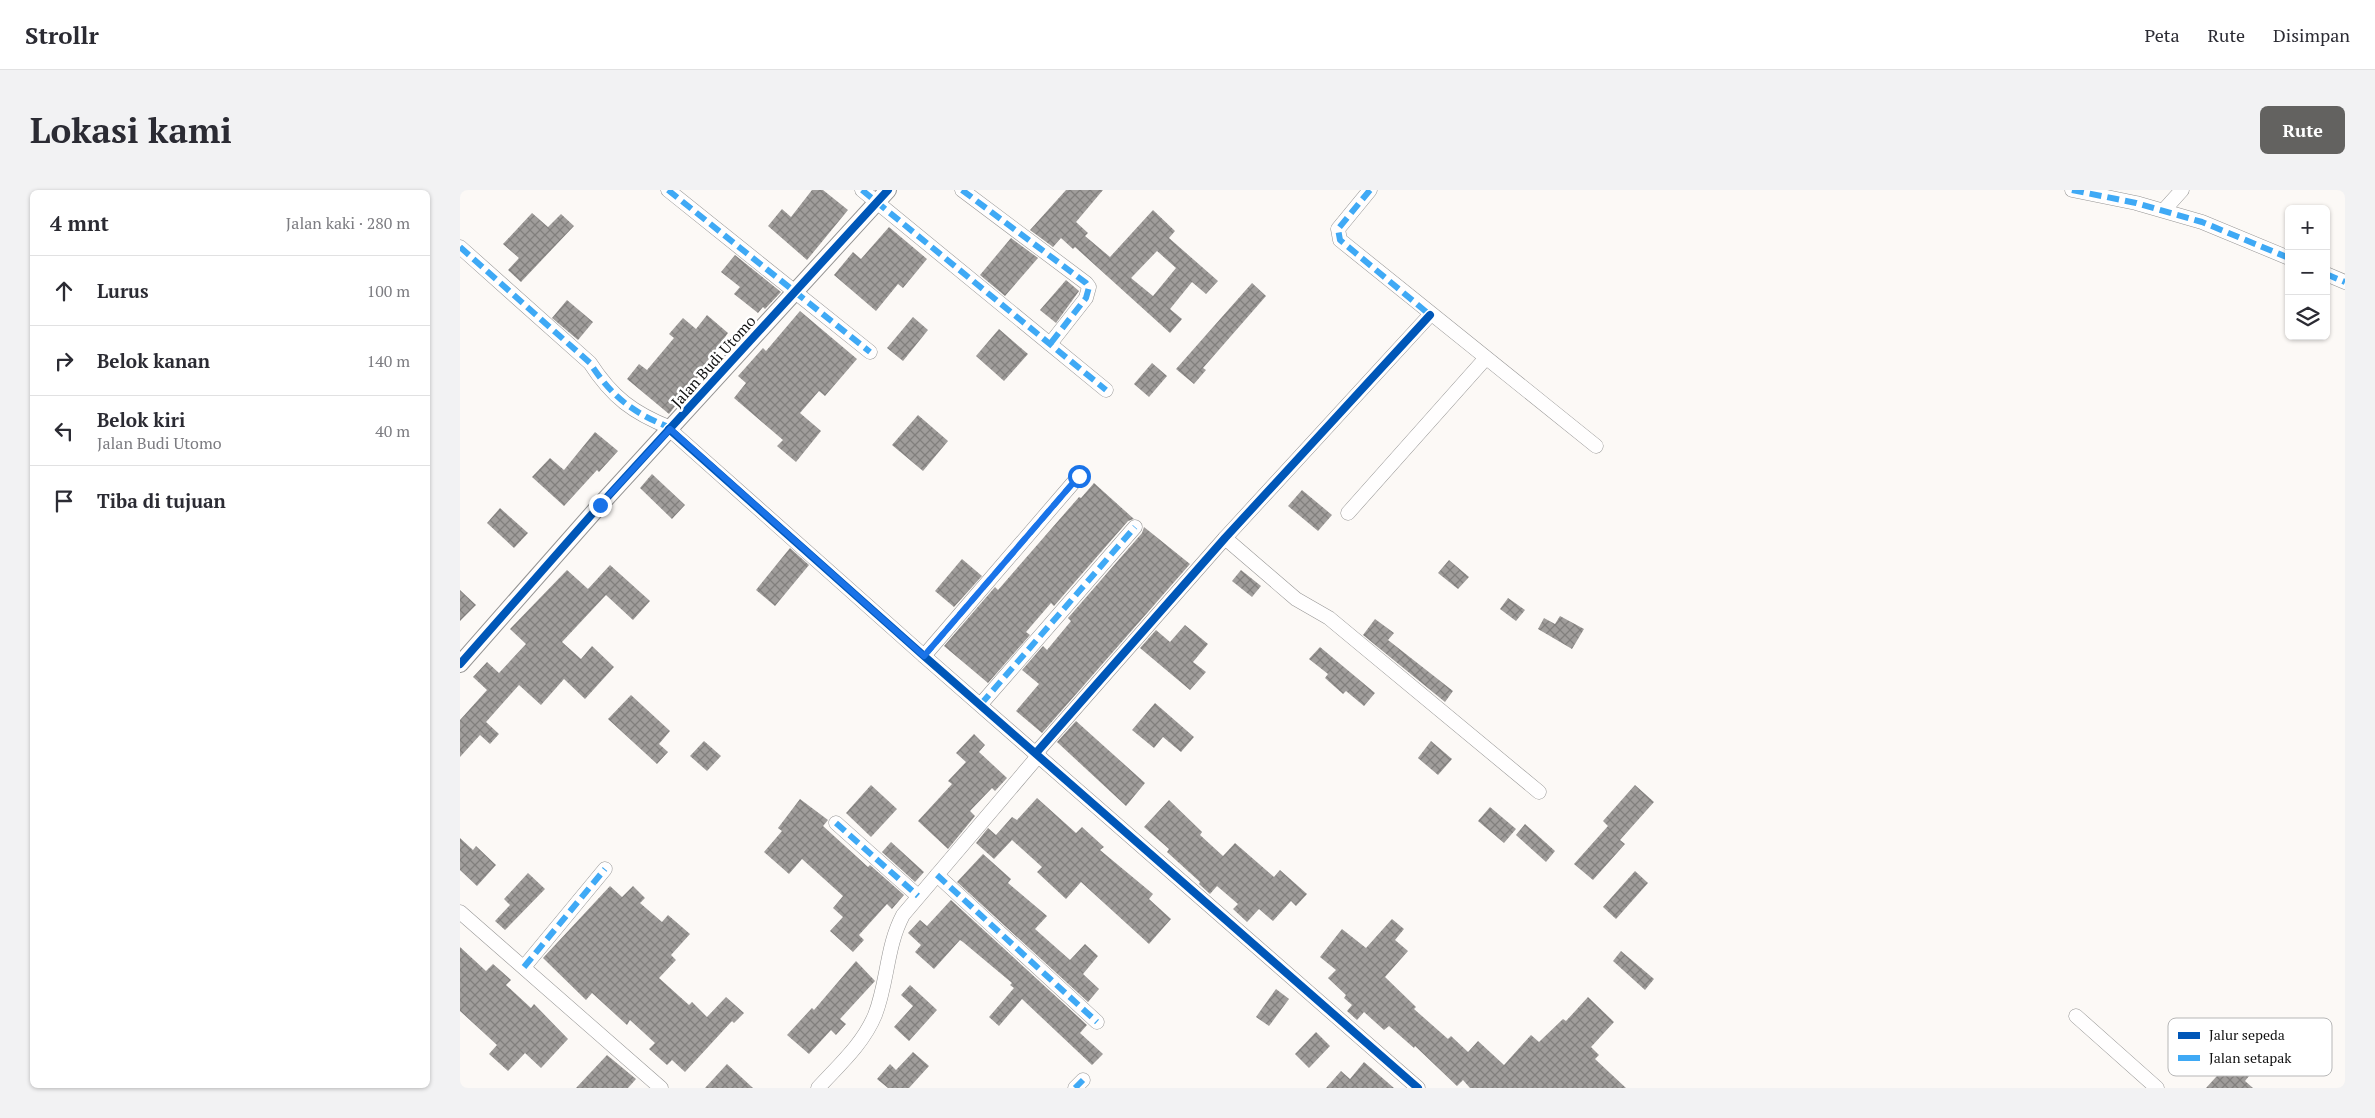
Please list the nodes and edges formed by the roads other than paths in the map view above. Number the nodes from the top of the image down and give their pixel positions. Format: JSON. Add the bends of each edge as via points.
{"nodes":[{"id":1,"x":668,"y":190,"type":"edge"},
{"id":2,"x":862,"y":190,"type":"edge"},
{"id":3,"x":962,"y":190,"type":"edge"},
{"id":4,"x":1370,"y":190,"type":"edge"},
{"id":5,"x":2072,"y":190,"type":"edge"},
{"id":6,"x":2182,"y":190,"type":"edge"},
{"id":7,"x":882,"y":196,"type":"edge"},
{"id":8,"x":2164,"y":210,"type":"junction"},
{"id":9,"x":460,"y":247,"type":"edge"},
{"id":10,"x":2285,"y":256,"type":"edge"},
{"id":11,"x":2330,"y":276,"type":"edge"},
{"id":12,"x":2345,"y":282,"type":"edge"},
{"id":13,"x":794,"y":292,"type":"junction"},
{"id":14,"x":1430,"y":314,"type":"junction"},
{"id":15,"x":1050,"y":344,"type":"junction"},
{"id":16,"x":870,"y":352,"type":"dead end"},
{"id":17,"x":1485,"y":359,"type":"junction"},
{"id":18,"x":1106,"y":390,"type":"dead end"},
{"id":19,"x":670,"y":428,"type":"junction"},
{"id":20,"x":1596,"y":446,"type":"dead end"},
{"id":21,"x":1079,"y":476,"type":"dead end"},
{"id":22,"x":1348,"y":513,"type":"dead end"},
{"id":23,"x":1136,"y":527,"type":"dead end"},
{"id":24,"x":1225,"y":538,"type":"junction"},
{"id":25,"x":924,"y":656,"type":"junction"},
{"id":26,"x":460,"y":664,"type":"edge"},
{"id":27,"x":981,"y":704,"type":"junction"},
{"id":28,"x":1037,"y":754,"type":"junction"},
{"id":29,"x":1539,"y":792,"type":"dead end"},
{"id":30,"x":836,"y":823,"type":"dead end"},
{"id":31,"x":605,"y":869,"type":"dead end"},
{"id":32,"x":937,"y":875,"type":"junction"},
{"id":33,"x":918,"y":896,"type":"junction"},
{"id":34,"x":460,"y":912,"type":"edge"},
{"id":35,"x":524,"y":967,"type":"junction"},
{"id":36,"x":2076,"y":1016,"type":"dead end"},
{"id":37,"x":1097,"y":1022,"type":"dead end"},
{"id":38,"x":661,"y":1088,"type":"edge"},
{"id":39,"x":818,"y":1088,"type":"edge"},
{"id":40,"x":1418,"y":1088,"type":"edge"},
{"id":41,"x":2156,"y":1088,"type":"edge"}],
"edges":[{"from":1,"to":13,"type":"street"},
{"from":2,"to":7,"type":"street"},
{"from":3,"to":15,"type":"street","via":[[1089,287],[1086,298]]},
{"from":4,"to":14,"type":"street","via":[[1337,234],[1340,240]]},
{"from":5,"to":8,"type":"street"},
{"from":6,"to":8,"type":"street"},
{"from":7,"to":13,"type":"street","name":"Jalan Budi Utomo"},
{"from":7,"to":15,"type":"street"},
{"from":8,"to":10,"type":"street"},
{"from":9,"to":19,"type":"street","via":[[590,363],[602,382],[623,403]]},
{"from":11,"to":12,"type":"street"},
{"from":13,"to":16,"type":"street"},
{"from":13,"to":19,"type":"street","name":"Jalan Budi Utomo"},
{"from":14,"to":17,"type":"street"},
{"from":14,"to":24,"type":"street"},
{"from":15,"to":18,"type":"street"},
{"from":17,"to":20,"type":"street"},
{"from":17,"to":22,"type":"street"},
{"from":19,"to":25,"type":"street"},
{"from":19,"to":26,"type":"street","name":"Jalan Budi Utomo"},
{"from":21,"to":25,"type":"street"},
{"from":23,"to":27,"type":"street"},
{"from":24,"to":28,"type":"street"},
{"from":24,"to":29,"type":"street","via":[[1296,599],[1329,618]]},
{"from":25,"to":27,"type":"street"},
{"from":27,"to":28,"type":"street"},
{"from":28,"to":32,"type":"street"},
{"from":28,"to":40,"type":"street"},
{"from":30,"to":33,"type":"street"},
{"from":31,"to":35,"type":"street"},
{"from":32,"to":33,"type":"street"},
{"from":32,"to":37,"type":"street"},
{"from":33,"to":39,"type":"street","via":[[893,933],[876,1013],[870,1027],[863,1040]]},
{"from":34,"to":35,"type":"street"},
{"from":35,"to":38,"type":"street"},
{"from":36,"to":41,"type":"street"}]}
